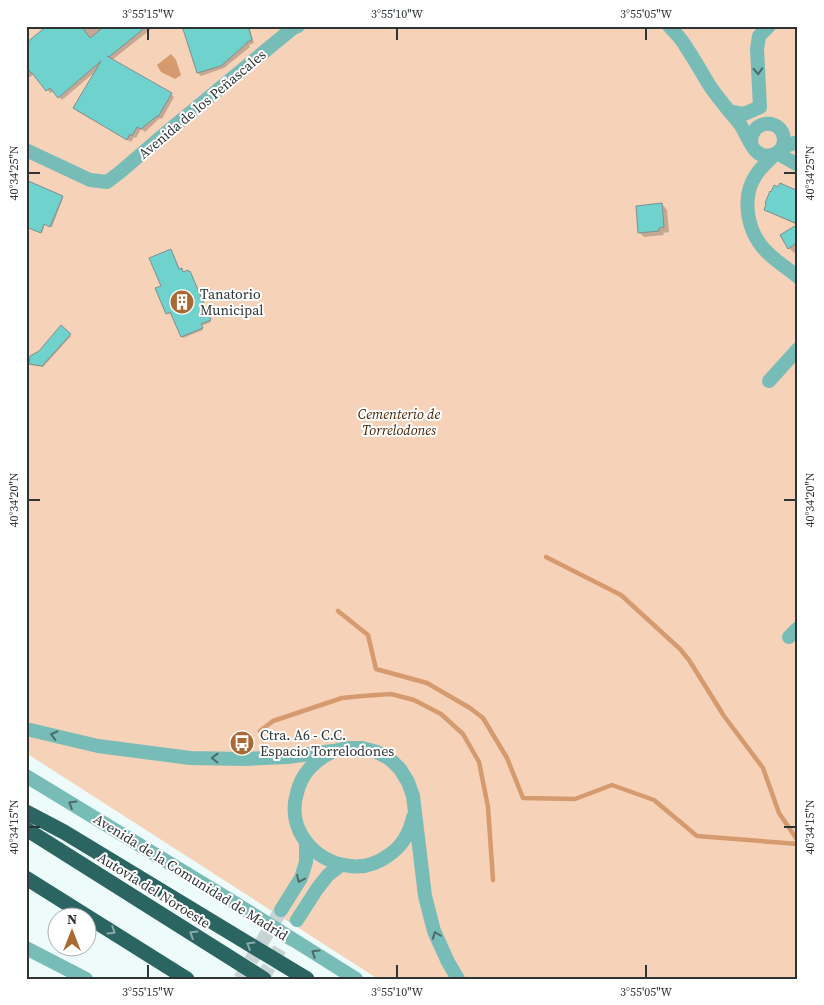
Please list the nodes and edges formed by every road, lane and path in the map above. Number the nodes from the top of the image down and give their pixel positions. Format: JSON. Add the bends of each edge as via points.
{"nodes":[{"id":1,"x":298,"y":26,"type":"edge"},
{"id":2,"x":669,"y":26,"type":"edge"},
{"id":3,"x":769,"y":26,"type":"edge"},
{"id":4,"x":760,"y":107,"type":"junction"},
{"id":5,"x":729,"y":111,"type":"junction"},
{"id":6,"x":739,"y":122,"type":"junction"},
{"id":7,"x":760,"y":125,"type":"junction"},
{"id":8,"x":798,"y":134,"type":"edge"},
{"id":9,"x":798,"y":142,"type":"edge"},
{"id":10,"x":779,"y":147,"type":"junction"},
{"id":11,"x":754,"y":148,"type":"junction"},
{"id":12,"x":26,"y":150,"type":"edge"},
{"id":13,"x":798,"y":165,"type":"edge"},
{"id":14,"x":756,"y":175,"type":"junction"},
{"id":15,"x":798,"y":277,"type":"edge"},
{"id":16,"x":798,"y":349,"type":"edge"},
{"id":17,"x":769,"y":381,"type":"dead end"},
{"id":18,"x":26,"y":729,"type":"edge"},
{"id":19,"x":333,"y":752,"type":"junction"},
{"id":20,"x":26,"y":776,"type":"edge"},
{"id":21,"x":414,"y":811,"type":"junction"},
{"id":22,"x":26,"y":812,"type":"edge"},
{"id":23,"x":26,"y":829,"type":"edge"},
{"id":24,"x":306,"y":843,"type":"junction"},
{"id":25,"x":340,"y":865,"type":"junction"},
{"id":26,"x":26,"y":878,"type":"edge"},
{"id":27,"x":281,"y":910,"type":"tunnel mouth"},
{"id":28,"x":297,"y":920,"type":"tunnel mouth"},
{"id":29,"x":26,"y":948,"type":"edge"},
{"id":30,"x":86,"y":979,"type":"edge"},
{"id":31,"x":188,"y":979,"type":"edge"},
{"id":32,"x":264,"y":979,"type":"edge"},
{"id":33,"x":307,"y":979,"type":"edge"},
{"id":34,"x":356,"y":979,"type":"edge"},
{"id":35,"x":458,"y":979,"type":"edge"}],
"edges":[{"from":1,"to":12,"type":"street","name":"Avenida de los Peñascales","via":[[107,182],[90,180]]},
{"from":2,"to":5,"type":"street"},
{"from":3,"to":4,"type":"street","one_way":true,"via":[[760,36],[757,49]]},
{"from":4,"to":5,"type":"street","via":[[744,114]]},
{"from":4,"to":7,"type":"street"},
{"from":5,"to":6,"type":"street"},
{"from":6,"to":7,"type":"street"},
{"from":6,"to":11,"type":"street"},
{"from":7,"to":10,"type":"street","via":[[769,123],[777,126]]},
{"from":7,"to":11,"type":"street","via":[[752,133]]},
{"from":8,"to":10,"type":"street"},
{"from":9,"to":10,"type":"street"},
{"from":10,"to":11,"type":"street","via":[[766,156]]},
{"from":10,"to":13,"type":"street"},
{"from":10,"to":14,"type":"street"},
{"from":11,"to":14,"type":"street"},
{"from":14,"to":15,"type":"street","via":[[749,191],[749,223],[764,249]]},
{"from":16,"to":17,"type":"street"},
{"from":19,"to":18,"type":"street","one_way":true,"via":[[244,759],[190,758],[98,746]]},
{"from":19,"to":21,"type":"street","via":[[362,748],[390,759],[408,782]]},
{"from":19,"to":24,"type":"street","via":[[313,764],[299,783],[295,814]]},
{"from":34,"to":20,"type":"street","name":"Avenida de la Comunidad de Madrid","one_way":true},
{"from":21,"to":25,"type":"street","via":[[405,839],[384,859],[370,865]]},
{"from":35,"to":21,"type":"street","one_way":true,"via":[[434,931],[425,896]]},
{"from":33,"to":22,"type":"highway","one_way":true},
{"from":32,"to":23,"type":"highway","name":"Autovía del Noroeste","one_way":true},
{"from":24,"to":25,"type":"street","via":[[316,853]]},
{"from":24,"to":27,"type":"street","one_way":true,"via":[[306,862],[301,878]]},
{"from":25,"to":28,"type":"street","via":[[317,889]]},
{"from":26,"to":31,"type":"highway","one_way":true},
{"from":29,"to":30,"type":"street"}]}
